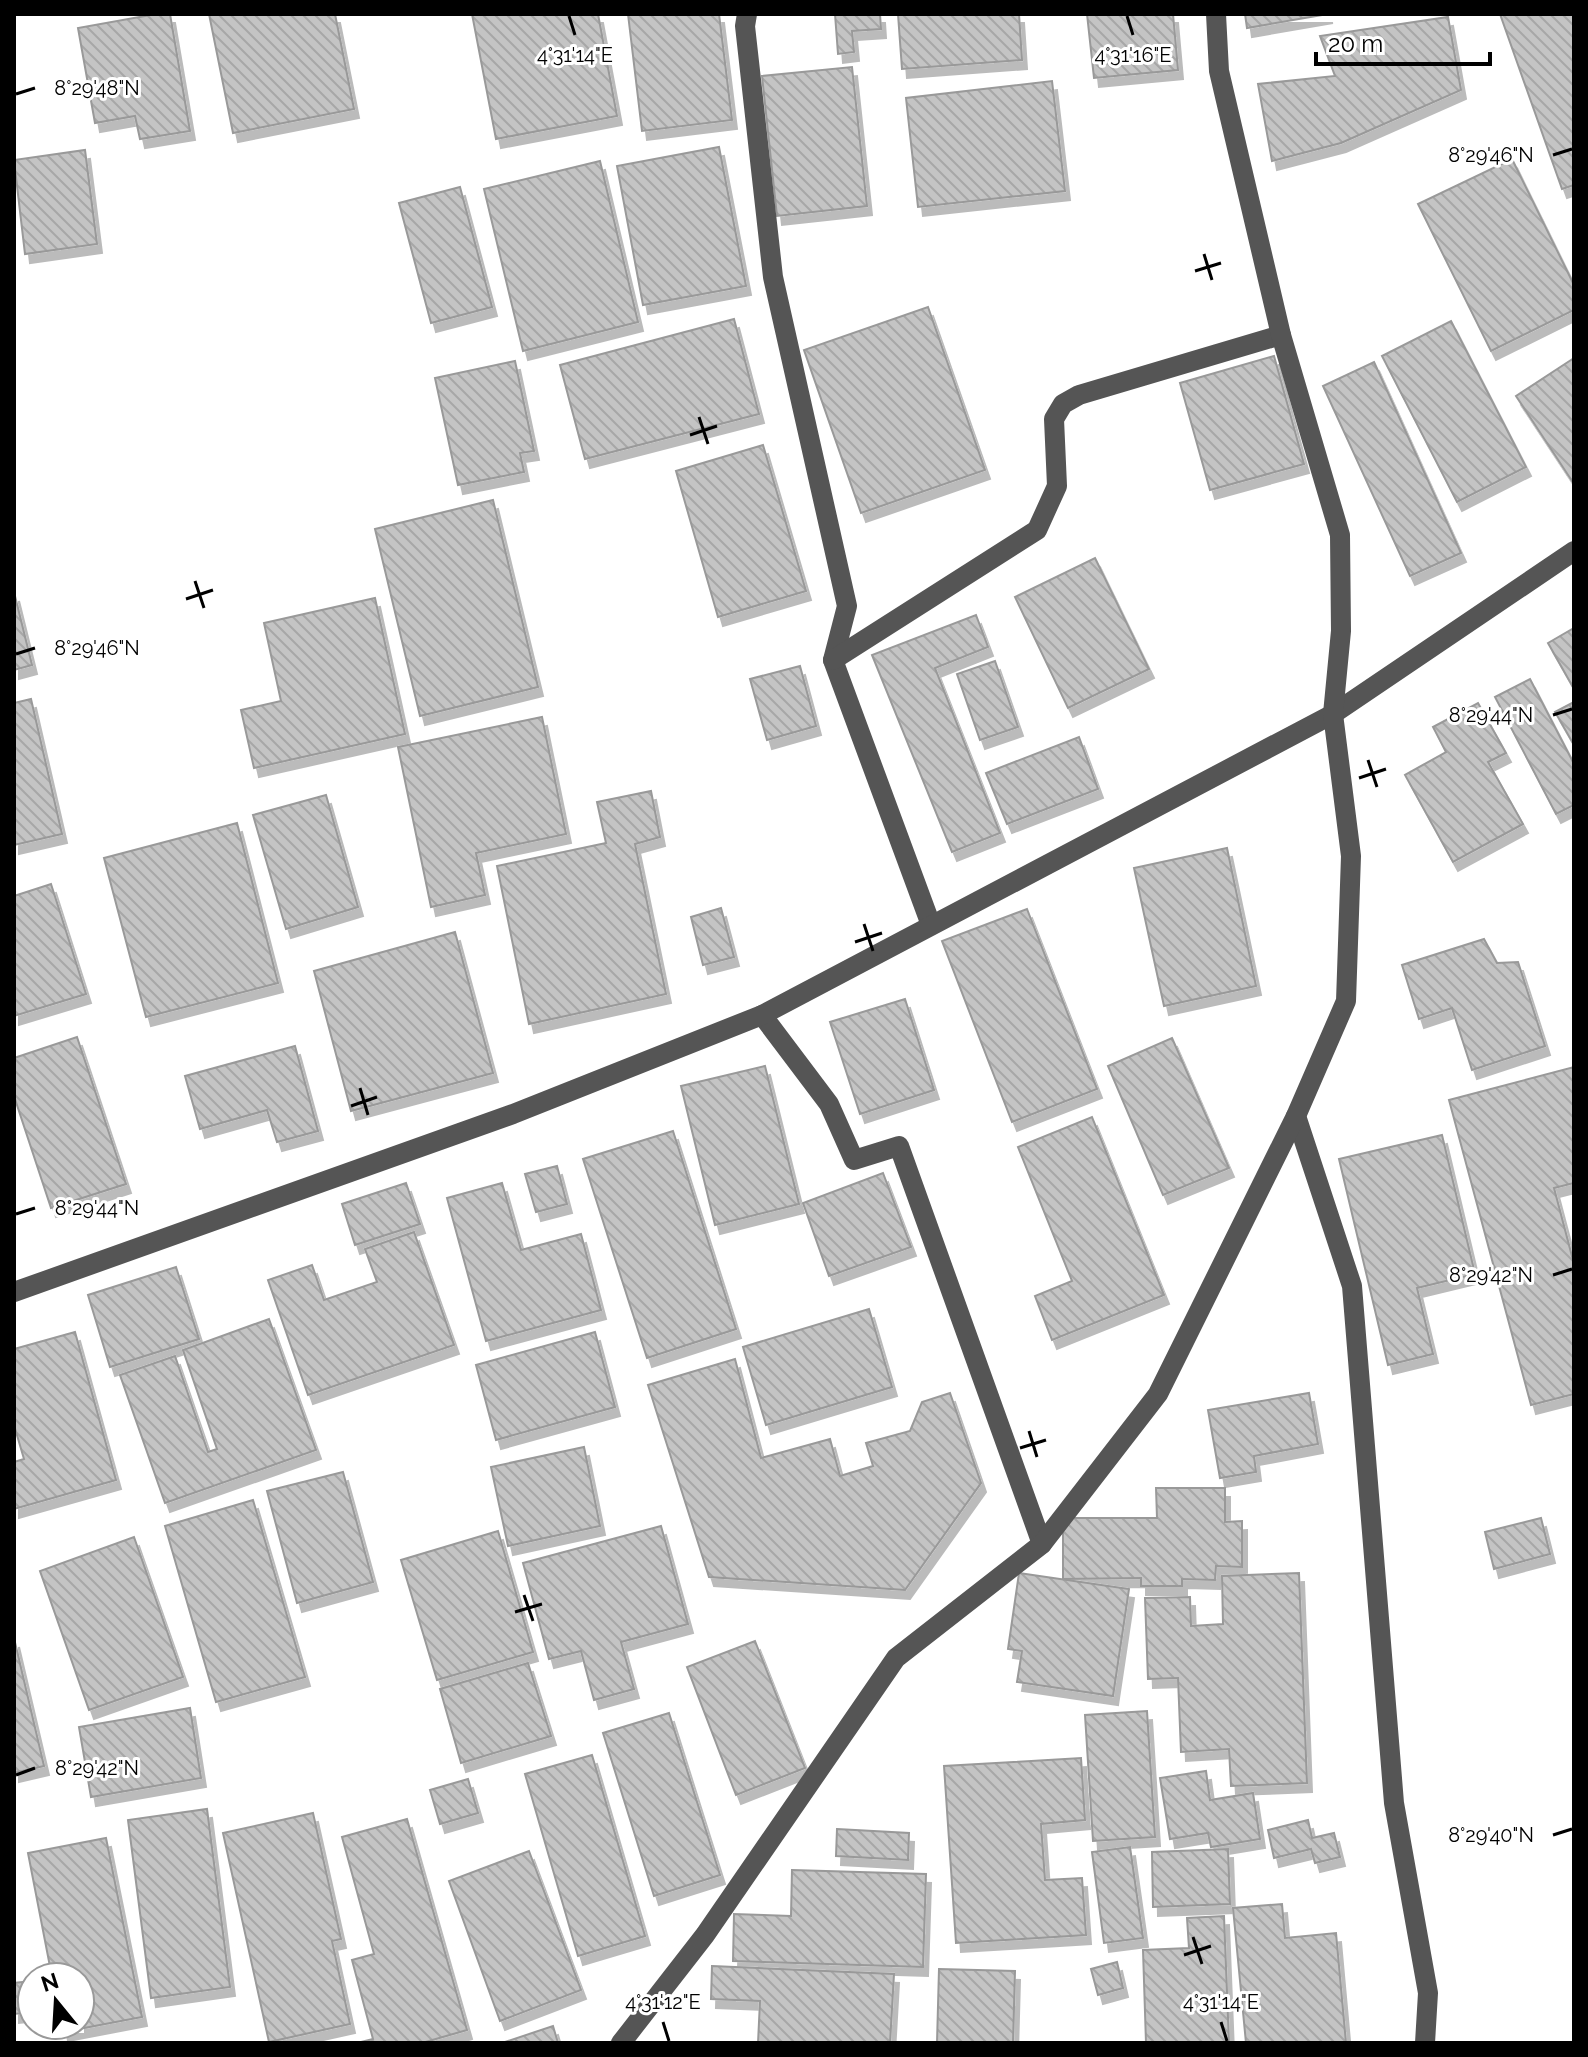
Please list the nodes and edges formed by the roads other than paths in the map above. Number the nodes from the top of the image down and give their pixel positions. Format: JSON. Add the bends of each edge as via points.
{"nodes":[{"id":1,"x":747,"y":14,"type":"edge"},
{"id":2,"x":1216,"y":14,"type":"edge"},
{"id":3,"x":1281,"y":335,"type":"junction"},
{"id":4,"x":1574,"y":551,"type":"edge"},
{"id":5,"x":833,"y":660,"type":"junction"},
{"id":6,"x":1333,"y":714,"type":"junction"},
{"id":7,"x":931,"y":925,"type":"junction"},
{"id":8,"x":762,"y":1015,"type":"junction"},
{"id":9,"x":1296,"y":1116,"type":"junction"},
{"id":10,"x":14,"y":1292,"type":"edge"},
{"id":11,"x":1042,"y":1544,"type":"junction"},
{"id":12,"x":621,"y":2043,"type":"edge"},
{"id":13,"x":1425,"y":2043,"type":"edge"}],
"edges":[{"from":1,"to":5,"type":"street","via":[[773,277],[847,606]]},
{"from":2,"to":3,"type":"street","via":[[1219,71]]},
{"from":3,"to":5,"type":"street","via":[[1063,404],[1054,419],[1057,486],[1037,530]]},
{"from":3,"to":6,"type":"street","via":[[1340,535],[1341,631]]},
{"from":4,"to":6,"type":"street"},
{"from":5,"to":7,"type":"street"},
{"from":6,"to":7,"type":"street"},
{"from":6,"to":9,"type":"street","via":[[1351,856],[1346,1001]]},
{"from":7,"to":8,"type":"street"},
{"from":8,"to":10,"type":"street","via":[[498,1120]]},
{"from":8,"to":11,"type":"street","via":[[829,1104],[854,1160],[899,1146]]},
{"from":9,"to":11,"type":"street","via":[[1158,1394]]},
{"from":9,"to":13,"type":"street","via":[[1352,1286],[1394,1803],[1428,1993]]},
{"from":11,"to":12,"type":"street","via":[[896,1658],[705,1935]]}]}
